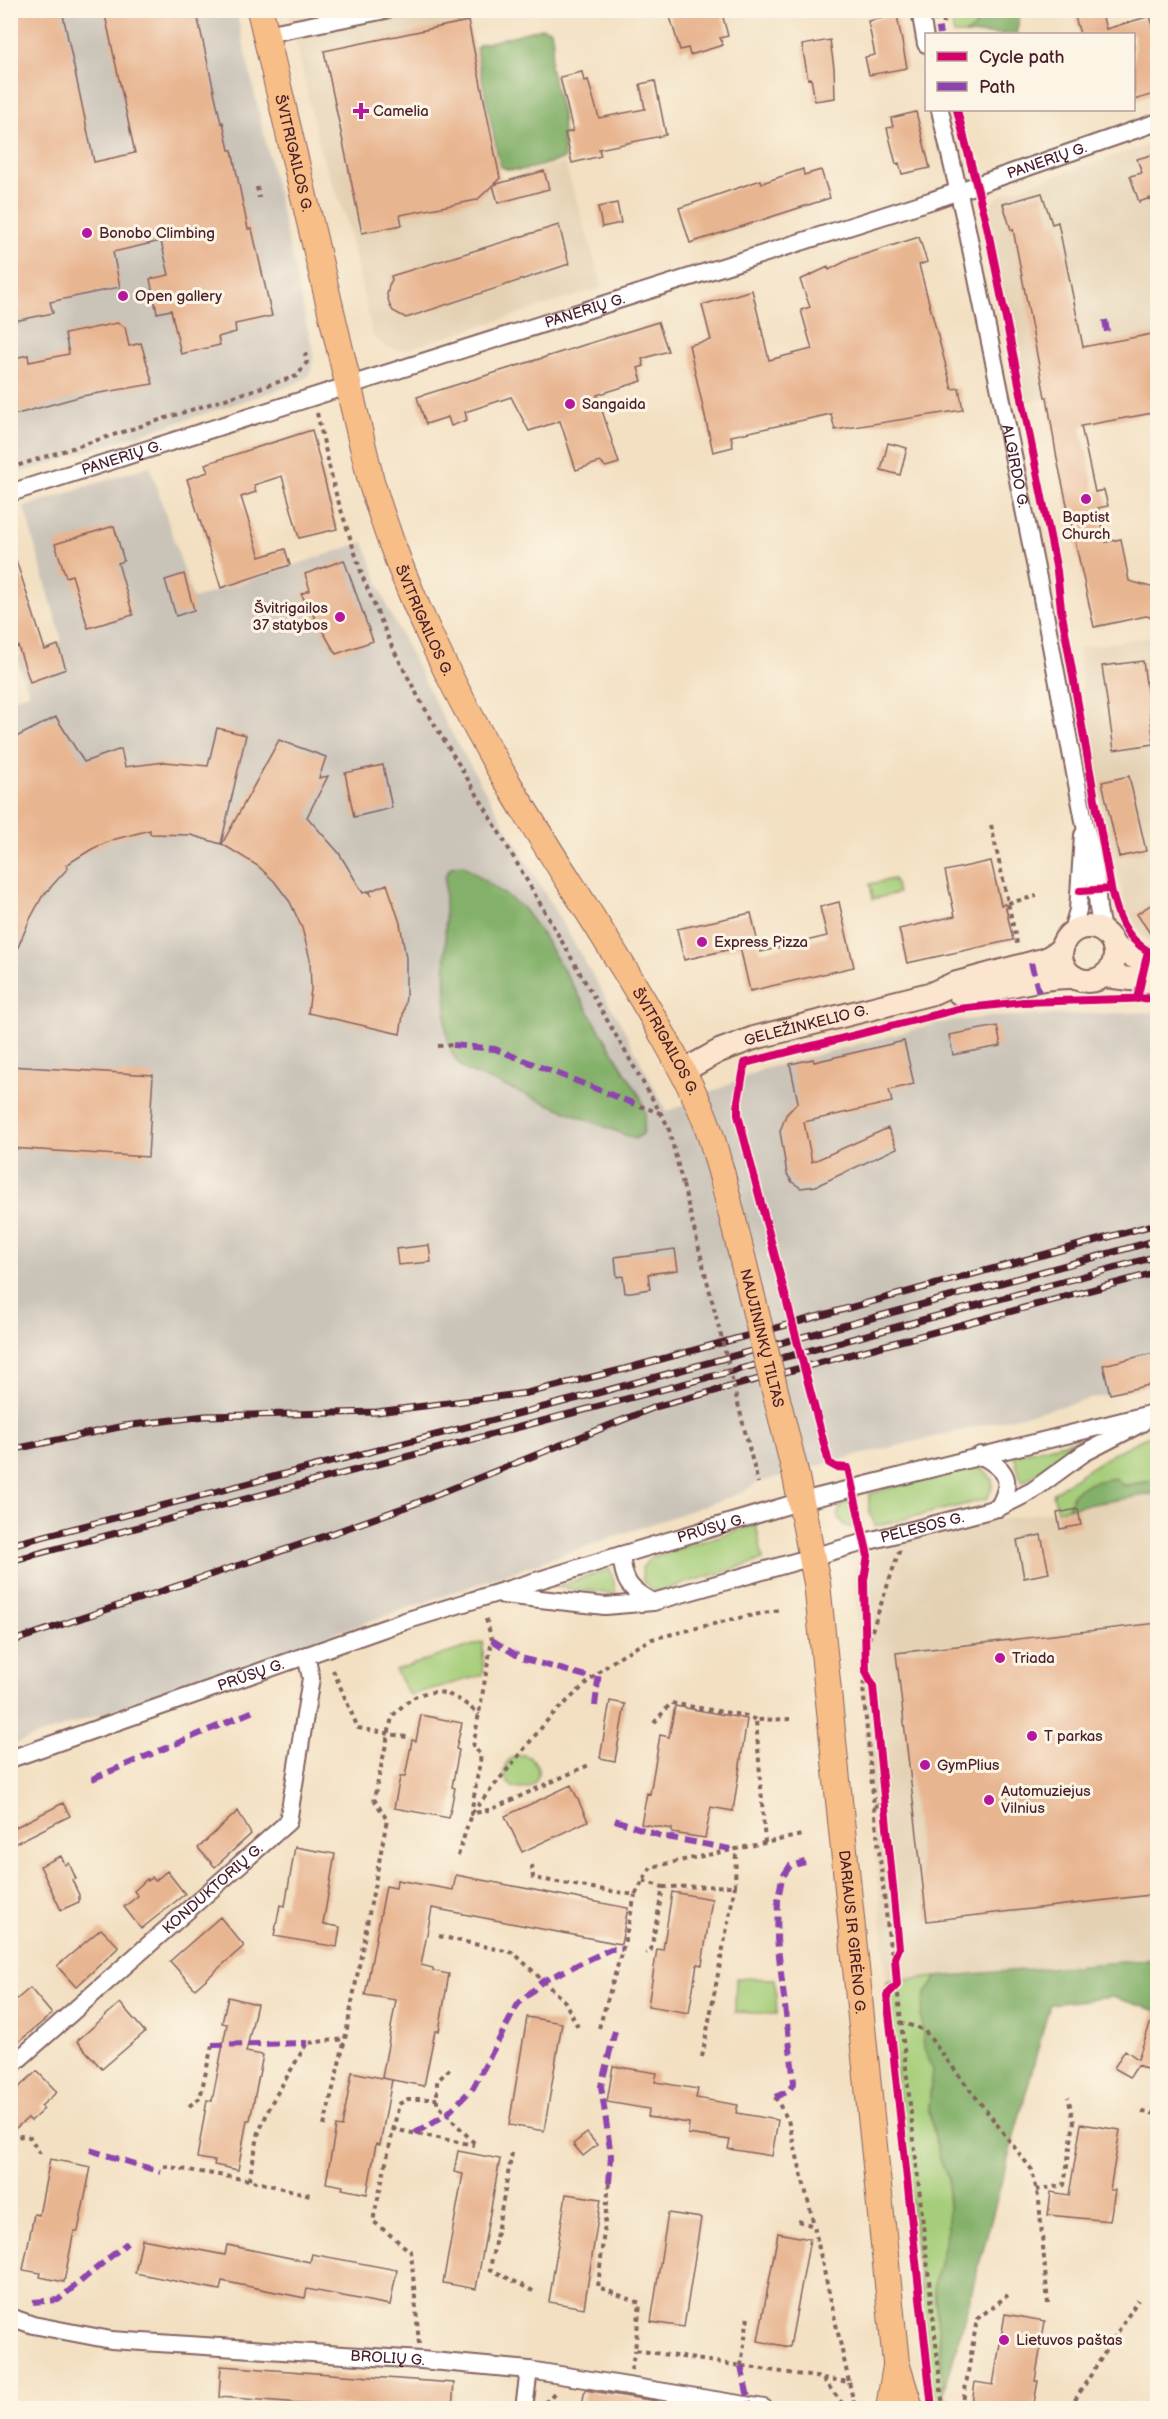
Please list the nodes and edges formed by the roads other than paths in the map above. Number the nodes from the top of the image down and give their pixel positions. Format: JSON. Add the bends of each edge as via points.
{"nodes":[{"id":1,"x":386,"y":10,"type":"edge"},
{"id":2,"x":920,"y":10,"type":"edge"},
{"id":3,"x":263,"y":22,"type":"edge"},
{"id":4,"x":925,"y":34,"type":"edge"},
{"id":5,"x":940,"y":111,"type":"edge"},
{"id":6,"x":1158,"y":122,"type":"edge"},
{"id":7,"x":958,"y":191,"type":"junction"},
{"id":8,"x":348,"y":384,"type":"junction"},
{"id":9,"x":10,"y":493,"type":"edge"},
{"id":10,"x":1084,"y":826,"type":"junction"},
{"id":11,"x":1108,"y":939,"type":"junction"},
{"id":12,"x":1066,"y":941,"type":"junction"},
{"id":13,"x":1158,"y":963,"type":"edge"},
{"id":14,"x":1104,"y":976,"type":"junction"},
{"id":15,"x":1074,"y":977,"type":"junction"},
{"id":16,"x":1158,"y":982,"type":"edge"},
{"id":17,"x":933,"y":993,"type":"junction"},
{"id":18,"x":683,"y":1071,"type":"junction"},
{"id":19,"x":722,"y":1174,"type":"joint"},
{"id":20,"x":1158,"y":1413,"type":"edge"},
{"id":21,"x":980,"y":1455,"type":"junction"},
{"id":22,"x":802,"y":1501,"type":"junction"},
{"id":23,"x":998,"y":1509,"type":"junction"},
{"id":24,"x":621,"y":1555,"type":"junction"},
{"id":25,"x":813,"y":1556,"type":"junction"},
{"id":26,"x":493,"y":1594,"type":"junction"},
{"id":27,"x":653,"y":1602,"type":"junction"},
{"id":28,"x":306,"y":1655,"type":"junction"},
{"id":29,"x":10,"y":1759,"type":"edge"},
{"id":30,"x":10,"y":2067,"type":"edge"},
{"id":31,"x":10,"y":2317,"type":"edge"},
{"id":32,"x":896,"y":2363,"type":"junction"},
{"id":33,"x":529,"y":2370,"type":"junction"},
{"id":34,"x":524,"y":2409,"type":"edge"},
{"id":35,"x":765,"y":2409,"type":"edge"},
{"id":36,"x":890,"y":2409,"type":"edge"},
{"id":37,"x":910,"y":2409,"type":"edge"}],
"edges":[{"from":1,"to":3,"type":"street"},
{"from":2,"to":4,"type":"street"},
{"from":3,"to":8,"type":"main road","name":"ŠVITRIGAILOS G."},
{"from":5,"to":7,"type":"street","name":"ALGIRDO G."},
{"from":6,"to":7,"type":"street","name":"PANERIŲ G."},
{"from":7,"to":8,"type":"street","name":"PANERIŲ G."},
{"from":7,"to":10,"type":"street","name":"ALGIRDO G.","via":[[1041,593]]},
{"from":8,"to":9,"type":"street","name":"PANERIŲ G."},
{"from":8,"to":18,"type":"main road","name":"ŠVITRIGAILOS G.","via":[[384,525],[447,673],[513,791],[628,974]]},
{"from":10,"to":11,"type":"street","name":"ALGIRDO G.","via":[[1094,860],[1098,908]]},
{"from":10,"to":12,"type":"street","name":"ALGIRDO G.","via":[[1078,910]]},
{"from":11,"to":12,"type":"main road","via":[[1086,928]]},
{"from":11,"to":13,"type":"main road","via":[[1138,959]]},
{"from":11,"to":14,"type":"main road","via":[[1114,963]]},
{"from":12,"to":15,"type":"main road","via":[[1064,965]]},
{"from":12,"to":17,"type":"main road","name":"GELEŽINKELIO G.","via":[[1046,959],[952,984]]},
{"from":14,"to":15,"type":"main road","via":[[1088,981]]},
{"from":14,"to":16,"type":"main road"},
{"from":15,"to":17,"type":"main road","name":"GELEŽINKELIO G.","via":[[1058,976],[1008,988]]},
{"from":17,"to":18,"type":"main road","name":"GELEŽINKELIO G.","via":[[754,1038]]},
{"from":18,"to":19,"type":"main road","name":"ŠVITRIGAILOS G.","via":[[704,1115]]},
{"from":19,"to":22,"type":"main road","name":"NAUJININKŲ TILTAS","bridge":true},
{"from":20,"to":21,"type":"street","name":"PELESOS G."},
{"from":20,"to":23,"type":"street","name":"PELESOS G."},
{"from":21,"to":22,"type":"street","name":"PELESOS G."},
{"from":21,"to":23,"type":"street","via":[[995,1463],[1008,1483]]},
{"from":22,"to":24,"type":"street","name":"PRŪSŲ G."},
{"from":22,"to":25,"type":"main road","name":"DARIAUS IR GIRĖNO G."},
{"from":23,"to":25,"type":"street","name":"PELESOS G."},
{"from":24,"to":26,"type":"street","name":"PRŪSŲ G."},
{"from":24,"to":27,"type":"street","via":[[624,1578],[636,1593]]},
{"from":25,"to":27,"type":"street","name":"PRŪSŲ G."},
{"from":25,"to":32,"type":"main road","name":"DARIAUS IR GIRĖNO G."},
{"from":26,"to":27,"type":"street","name":"PRŪSŲ G.","via":[[605,1606]]},
{"from":26,"to":28,"type":"street","name":"PRŪSŲ G."},
{"from":28,"to":29,"type":"street","name":"PRŪSŲ G."},
{"from":28,"to":30,"type":"street","name":"KONDUKTORIŲ G.","via":[[311,1678],[288,1822]]},
{"from":31,"to":33,"type":"street","name":"BROLIŲ G.","via":[[111,2340]]},
{"from":32,"to":36,"type":"main road","name":"DARIAUS IR GIRĖNO G."},
{"from":32,"to":37,"type":"main road","name":"DARIAUS IR GIRĖNO G."},
{"from":33,"to":34,"type":"street"},
{"from":33,"to":35,"type":"street","name":"BROLIŲ G."}]}
